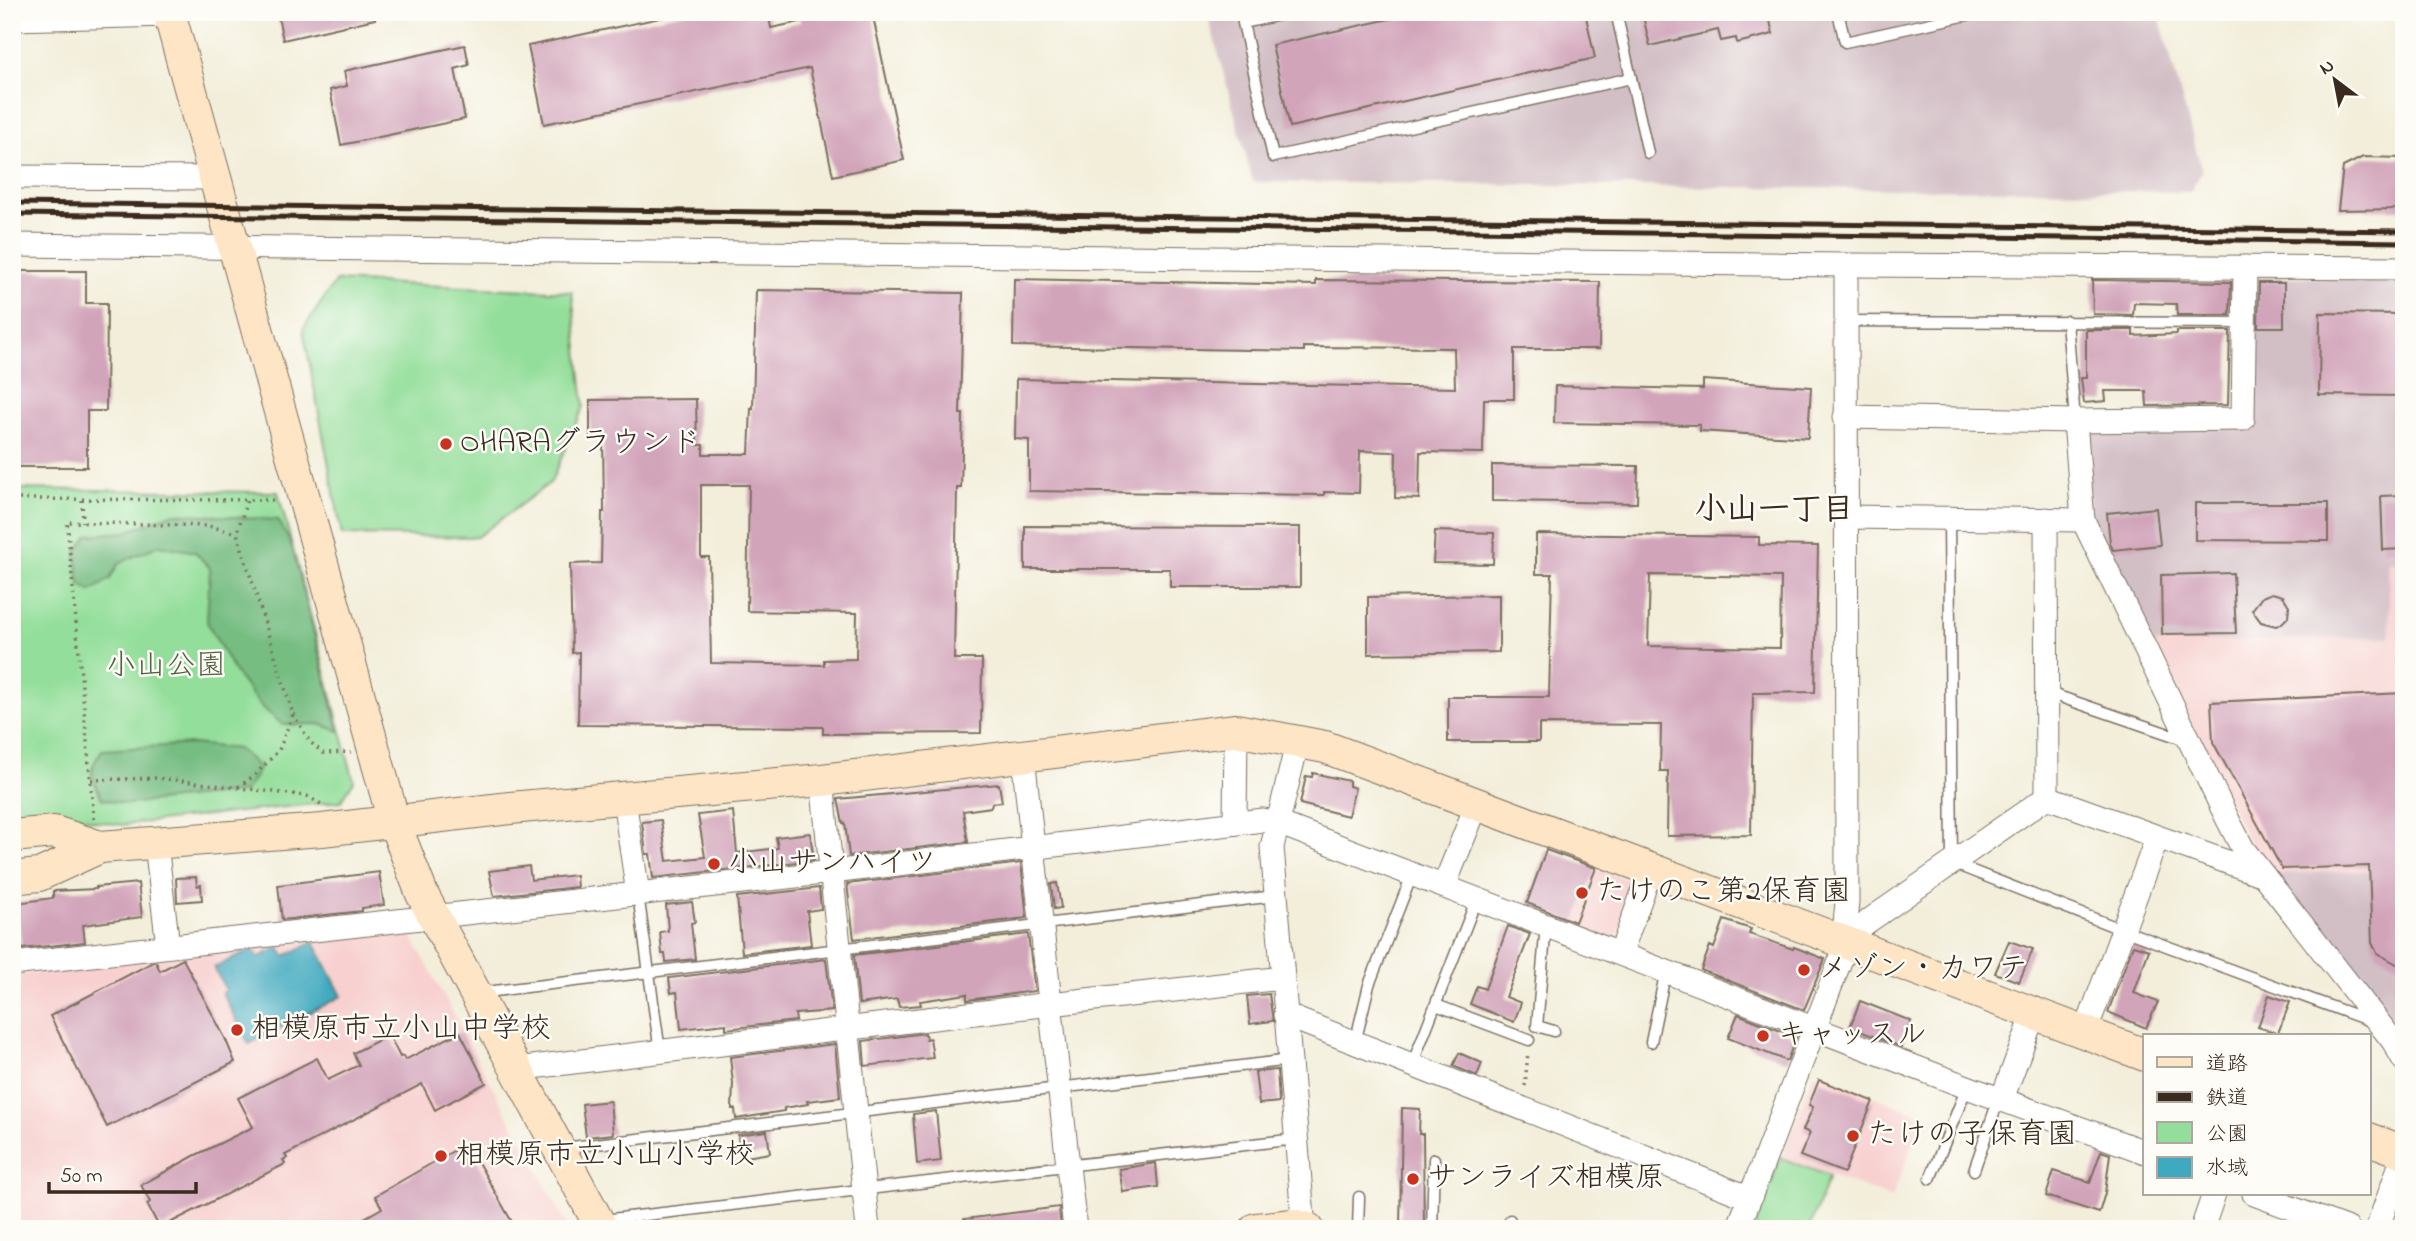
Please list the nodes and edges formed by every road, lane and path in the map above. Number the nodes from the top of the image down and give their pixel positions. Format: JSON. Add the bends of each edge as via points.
{"nodes":[{"id":1,"x":1293,"y":12,"type":"edge"},
{"id":2,"x":1616,"y":12,"type":"edge"},
{"id":3,"x":1838,"y":12,"type":"edge"},
{"id":4,"x":1981,"y":12,"type":"edge"},
{"id":5,"x":169,"y":14,"type":"edge"},
{"id":6,"x":12,"y":19,"type":"edge"},
{"id":7,"x":1631,"y":78,"type":"junction"},
{"id":8,"x":1648,"y":153,"type":"dead end"},
{"id":9,"x":12,"y":177,"type":"edge"},
{"id":10,"x":215,"y":178,"type":"junction"},
{"id":11,"x":12,"y":246,"type":"edge"},
{"id":12,"x":235,"y":249,"type":"junction"},
{"id":13,"x":1846,"y":265,"type":"junction"},
{"id":14,"x":2245,"y":267,"type":"junction"},
{"id":15,"x":2404,"y":268,"type":"edge"},
{"id":16,"x":1845,"y":321,"type":"junction"},
{"id":17,"x":2067,"y":321,"type":"junction"},
{"id":18,"x":2245,"y":323,"type":"junction"},
{"id":19,"x":1846,"y":417,"type":"junction"},
{"id":20,"x":2075,"y":421,"type":"junction"},
{"id":21,"x":12,"y":499,"type":"edge"},
{"id":22,"x":82,"y":500,"type":"junction"},
{"id":23,"x":247,"y":500,"type":"junction"},
{"id":24,"x":284,"y":500,"type":"dead end"},
{"id":25,"x":1845,"y":517,"type":"junction"},
{"id":26,"x":1949,"y":518,"type":"junction"},
{"id":27,"x":2046,"y":519,"type":"junction"},
{"id":28,"x":2083,"y":520,"type":"junction"},
{"id":29,"x":83,"y":522,"type":"junction"},
{"id":30,"x":237,"y":533,"type":"junction"},
{"id":31,"x":2046,"y":692,"type":"junction"},
{"id":32,"x":293,"y":714,"type":"junction"},
{"id":33,"x":1236,"y":730,"type":"junction"},
{"id":34,"x":1298,"y":740,"type":"junction"},
{"id":35,"x":2188,"y":741,"type":"junction"},
{"id":36,"x":352,"y":752,"type":"dead end"},
{"id":37,"x":1023,"y":757,"type":"junction"},
{"id":38,"x":91,"y":780,"type":"junction"},
{"id":39,"x":822,"y":780,"type":"junction"},
{"id":40,"x":238,"y":787,"type":"junction"},
{"id":41,"x":2047,"y":797,"type":"junction"},
{"id":42,"x":624,"y":799,"type":"junction"},
{"id":43,"x":1478,"y":804,"type":"junction"},
{"id":44,"x":316,"y":810,"type":"dead end"},
{"id":45,"x":394,"y":822,"type":"junction"},
{"id":46,"x":1235,"y":822,"type":"junction"},
{"id":47,"x":1278,"y":823,"type":"junction"},
{"id":48,"x":12,"y":836,"type":"edge"},
{"id":49,"x":97,"y":838,"type":"junction"},
{"id":50,"x":2157,"y":838,"type":"junction"},
{"id":51,"x":156,"y":844,"type":"junction"},
{"id":52,"x":1033,"y":848,"type":"junction"},
{"id":53,"x":12,"y":857,"type":"edge"},
{"id":54,"x":1952,"y":863,"type":"junction"},
{"id":55,"x":1651,"y":870,"type":"junction"},
{"id":56,"x":832,"y":872,"type":"junction"},
{"id":57,"x":1412,"y":875,"type":"junction"},
{"id":58,"x":2263,"y":875,"type":"junction"},
{"id":59,"x":12,"y":878,"type":"edge"},
{"id":60,"x":1444,"y":886,"type":"junction"},
{"id":61,"x":638,"y":894,"type":"junction"},
{"id":62,"x":1275,"y":896,"type":"junction"},
{"id":63,"x":1477,"y":898,"type":"junction"},
{"id":64,"x":434,"y":917,"type":"junction"},
{"id":65,"x":1042,"y":925,"type":"junction"},
{"id":66,"x":1546,"y":925,"type":"junction"},
{"id":67,"x":2123,"y":930,"type":"junction"},
{"id":68,"x":1844,"y":941,"type":"junction"},
{"id":69,"x":168,"y":946,"type":"junction"},
{"id":70,"x":839,"y":949,"type":"junction"},
{"id":71,"x":1621,"y":953,"type":"junction"},
{"id":72,"x":12,"y":964,"type":"edge"},
{"id":73,"x":1666,"y":970,"type":"junction"},
{"id":74,"x":649,"y":972,"type":"junction"},
{"id":75,"x":1282,"y":978,"type":"junction"},
{"id":76,"x":475,"y":993,"type":"junction"},
{"id":77,"x":1051,"y":1004,"type":"junction"},
{"id":78,"x":1436,"y":1005,"type":"junction"},
{"id":79,"x":2034,"y":1014,"type":"junction"},
{"id":80,"x":1285,"y":1015,"type":"junction"},
{"id":81,"x":2380,"y":1024,"type":"junction"},
{"id":82,"x":1815,"y":1027,"type":"junction"},
{"id":83,"x":848,"y":1030,"type":"junction"},
{"id":84,"x":1553,"y":1031,"type":"dead end"},
{"id":85,"x":2085,"y":1033,"type":"junction"},
{"id":86,"x":1529,"y":1040,"type":"dead end"},
{"id":87,"x":1651,"y":1042,"type":"dead end"},
{"id":88,"x":1355,"y":1043,"type":"junction"},
{"id":89,"x":660,"y":1052,"type":"junction"},
{"id":90,"x":2143,"y":1054,"type":"edge"},
{"id":91,"x":1290,"y":1060,"type":"junction"},
{"id":92,"x":2404,"y":1060,"type":"edge"},
{"id":93,"x":1412,"y":1065,"type":"junction"},
{"id":94,"x":516,"y":1069,"type":"junction"},
{"id":95,"x":1967,"y":1087,"type":"junction"},
{"id":96,"x":1060,"y":1088,"type":"junction"},
{"id":97,"x":2001,"y":1098,"type":"junction"},
{"id":98,"x":856,"y":1113,"type":"junction"},
{"id":99,"x":1296,"y":1139,"type":"junction"},
{"id":100,"x":2370,"y":1139,"type":"edge"},
{"id":101,"x":559,"y":1149,"type":"junction"},
{"id":102,"x":2143,"y":1151,"type":"edge"},
{"id":103,"x":2404,"y":1153,"type":"edge"},
{"id":104,"x":1434,"y":1159,"type":"dead end"},
{"id":105,"x":1068,"y":1166,"type":"junction"},
{"id":106,"x":1975,"y":1170,"type":"dead end"},
{"id":107,"x":1930,"y":1179,"type":"dead end"},
{"id":108,"x":864,"y":1189,"type":"junction"},
{"id":109,"x":2213,"y":1196,"type":"edge"},
{"id":110,"x":2259,"y":1196,"type":"edge"},
{"id":111,"x":1359,"y":1197,"type":"dead end"},
{"id":112,"x":1750,"y":1198,"type":"junction"},
{"id":113,"x":600,"y":1225,"type":"edge"},
{"id":114,"x":1305,"y":1228,"type":"edge"},
{"id":115,"x":868,"y":1229,"type":"edge"},
{"id":116,"x":1075,"y":1229,"type":"edge"},
{"id":117,"x":1256,"y":1229,"type":"edge"},
{"id":118,"x":1358,"y":1229,"type":"edge"},
{"id":119,"x":1432,"y":1229,"type":"edge"},
{"id":120,"x":1738,"y":1229,"type":"edge"},
{"id":121,"x":2202,"y":1229,"type":"edge"},
{"id":122,"x":2348,"y":1229,"type":"edge"},
{"id":123,"x":2377,"y":1229,"type":"edge"}],
"edges":[{"from":1,"to":7,"type":"lane","via":[[1243,23],[1273,157]]},
{"from":2,"to":7,"type":"lane"},
{"from":3,"to":4,"type":"lane","via":[[1845,42]]},
{"from":5,"to":6,"type":"street"},
{"from":5,"to":10,"type":"street"},
{"from":7,"to":8,"type":"lane"},
{"from":9,"to":10,"type":"street"},
{"from":10,"to":12,"type":"street"},
{"from":11,"to":12,"type":"street"},
{"from":12,"to":13,"type":"street"},
{"from":12,"to":45,"type":"street"},
{"from":13,"to":14,"type":"street"},
{"from":13,"to":16,"type":"street"},
{"from":14,"to":15,"type":"street"},
{"from":14,"to":18,"type":"street"},
{"from":16,"to":17,"type":"lane"},
{"from":16,"to":19,"type":"street"},
{"from":17,"to":18,"type":"lane"},
{"from":17,"to":20,"type":"lane"},
{"from":18,"to":20,"type":"street","via":[[2243,419]]},
{"from":19,"to":20,"type":"street"},
{"from":19,"to":25,"type":"street"},
{"from":20,"to":28,"type":"street"},
{"from":21,"to":22,"type":"path"},
{"from":22,"to":23,"type":"path"},
{"from":22,"to":29,"type":"path"},
{"from":23,"to":24,"type":"path"},
{"from":23,"to":30,"type":"path"},
{"from":25,"to":26,"type":"street"},
{"from":25,"to":68,"type":"street"},
{"from":26,"to":27,"type":"street"},
{"from":26,"to":54,"type":"lane"},
{"from":27,"to":28,"type":"street"},
{"from":27,"to":31,"type":"street"},
{"from":28,"to":35,"type":"street"},
{"from":29,"to":30,"type":"path","via":[[208,526]]},
{"from":29,"to":38,"type":"path","via":[[67,522]]},
{"from":30,"to":32,"type":"path"},
{"from":31,"to":35,"type":"lane"},
{"from":31,"to":41,"type":"street"},
{"from":32,"to":36,"type":"path","via":[[323,754]]},
{"from":32,"to":40,"type":"path","via":[[279,750]]},
{"from":33,"to":34,"type":"street"},
{"from":33,"to":37,"type":"street"},
{"from":33,"to":46,"type":"street"},
{"from":34,"to":43,"type":"street"},
{"from":34,"to":47,"type":"street"},
{"from":35,"to":58,"type":"street","via":[[2243,849]]},
{"from":37,"to":39,"type":"street"},
{"from":37,"to":52,"type":"street"},
{"from":38,"to":40,"type":"path","via":[[157,778]]},
{"from":38,"to":49,"type":"path"},
{"from":39,"to":42,"type":"street"},
{"from":39,"to":56,"type":"street"},
{"from":40,"to":44,"type":"path","via":[[307,796],[329,808]]},
{"from":41,"to":50,"type":"street"},
{"from":41,"to":54,"type":"street"},
{"from":42,"to":45,"type":"street"},
{"from":42,"to":61,"type":"street"},
{"from":43,"to":55,"type":"street"},
{"from":43,"to":60,"type":"street"},
{"from":45,"to":51,"type":"street"},
{"from":45,"to":64,"type":"street"},
{"from":46,"to":47,"type":"street"},
{"from":46,"to":52,"type":"street"},
{"from":47,"to":57,"type":"street"},
{"from":47,"to":62,"type":"street","via":[[1272,847]]},
{"from":48,"to":49,"type":"street","via":[[54,832]]},
{"from":49,"to":51,"type":"street"},
{"from":49,"to":53,"type":"street"},
{"from":49,"to":59,"type":"street","via":[[39,875]]},
{"from":50,"to":58,"type":"street"},
{"from":50,"to":67,"type":"street"},
{"from":51,"to":69,"type":"street"},
{"from":52,"to":56,"type":"street"},
{"from":52,"to":65,"type":"street"},
{"from":54,"to":67,"type":"lane"},
{"from":54,"to":68,"type":"street"},
{"from":55,"to":68,"type":"street"},
{"from":55,"to":71,"type":"street"},
{"from":56,"to":61,"type":"street"},
{"from":56,"to":70,"type":"street"},
{"from":57,"to":60,"type":"street"},
{"from":57,"to":88,"type":"lane","via":[[1369,985]]},
{"from":58,"to":81,"type":"street"},
{"from":60,"to":63,"type":"street"},
{"from":61,"to":64,"type":"street"},
{"from":61,"to":74,"type":"lane"},
{"from":62,"to":65,"type":"lane"},
{"from":62,"to":75,"type":"street"},
{"from":63,"to":66,"type":"street"},
{"from":63,"to":78,"type":"lane"},
{"from":64,"to":69,"type":"street"},
{"from":64,"to":76,"type":"street"},
{"from":65,"to":70,"type":"lane"},
{"from":65,"to":77,"type":"street"},
{"from":66,"to":71,"type":"street"},
{"from":66,"to":84,"type":"lane","via":[[1537,1026]]},
{"from":67,"to":81,"type":"lane"},
{"from":67,"to":85,"type":"street"},
{"from":68,"to":79,"type":"street"},
{"from":68,"to":82,"type":"street"},
{"from":69,"to":72,"type":"street"},
{"from":70,"to":74,"type":"lane"},
{"from":70,"to":83,"type":"street"},
{"from":71,"to":73,"type":"street"},
{"from":73,"to":82,"type":"street"},
{"from":73,"to":87,"type":"lane"},
{"from":74,"to":76,"type":"lane"},
{"from":74,"to":89,"type":"lane"},
{"from":75,"to":77,"type":"street"},
{"from":75,"to":80,"type":"street"},
{"from":76,"to":94,"type":"street"},
{"from":77,"to":83,"type":"street"},
{"from":77,"to":96,"type":"street"},
{"from":78,"to":86,"type":"lane"},
{"from":78,"to":93,"type":"lane"},
{"from":79,"to":85,"type":"street"},
{"from":79,"to":97,"type":"street"},
{"from":80,"to":88,"type":"street"},
{"from":80,"to":91,"type":"street"},
{"from":81,"to":92,"type":"street"},
{"from":82,"to":95,"type":"street"},
{"from":82,"to":112,"type":"street"},
{"from":83,"to":89,"type":"street"},
{"from":83,"to":98,"type":"street"},
{"from":85,"to":90,"type":"street"},
{"from":88,"to":93,"type":"street"},
{"from":89,"to":94,"type":"street"},
{"from":91,"to":96,"type":"lane"},
{"from":91,"to":99,"type":"street"},
{"from":93,"to":112,"type":"street"},
{"from":94,"to":101,"type":"street"},
{"from":95,"to":97,"type":"street"},
{"from":95,"to":107,"type":"lane"},
{"from":96,"to":98,"type":"lane"},
{"from":96,"to":105,"type":"street"},
{"from":97,"to":102,"type":"street"},
{"from":97,"to":106,"type":"lane"},
{"from":98,"to":101,"type":"lane"},
{"from":98,"to":108,"type":"street"},
{"from":99,"to":105,"type":"lane"},
{"from":99,"to":114,"type":"street"},
{"from":100,"to":103,"type":"street"},
{"from":101,"to":113,"type":"street"},
{"from":103,"to":123,"type":"street"},
{"from":104,"to":119,"type":"lane"},
{"from":105,"to":108,"type":"lane"},
{"from":105,"to":116,"type":"street"},
{"from":108,"to":113,"type":"lane"},
{"from":108,"to":115,"type":"street"},
{"from":109,"to":121,"type":"street"},
{"from":110,"to":122,"type":"street"},
{"from":111,"to":118,"type":"lane"},
{"from":112,"to":120,"type":"street"},
{"from":114,"to":117,"type":"street"}]}
